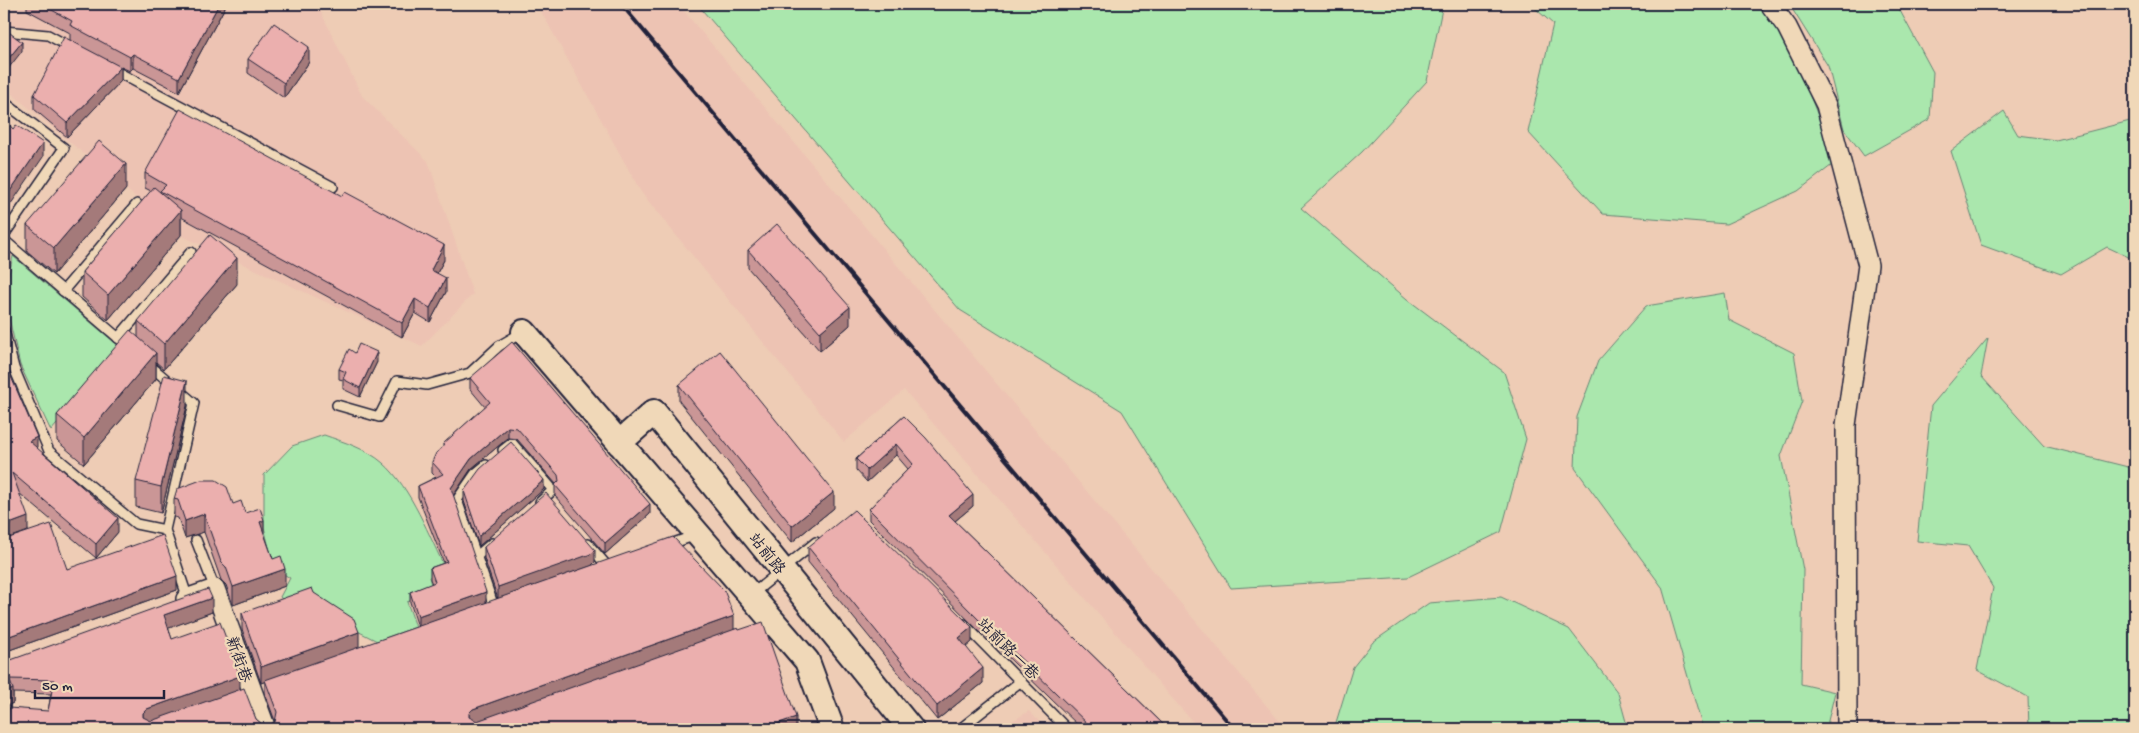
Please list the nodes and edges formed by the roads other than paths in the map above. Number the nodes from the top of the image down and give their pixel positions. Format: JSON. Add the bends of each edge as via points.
{"nodes":[{"id":1,"x":1770,"y":4,"type":"edge"},
{"id":2,"x":4,"y":31,"type":"edge"},
{"id":3,"x":82,"y":53,"type":"edge"},
{"id":4,"x":100,"y":62,"type":"edge"},
{"id":5,"x":4,"y":102,"type":"edge"},
{"id":6,"x":333,"y":187,"type":"dead end"},
{"id":7,"x":137,"y":204,"type":"edge"},
{"id":8,"x":4,"y":235,"type":"edge"},
{"id":9,"x":4,"y":240,"type":"edge"},
{"id":10,"x":191,"y":252,"type":"dead end"},
{"id":11,"x":63,"y":291,"type":"junction"},
{"id":12,"x":4,"y":330,"type":"edge"},
{"id":13,"x":524,"y":332,"type":"joint"},
{"id":14,"x":118,"y":338,"type":"junction"},
{"id":15,"x":133,"y":351,"type":"edge"},
{"id":16,"x":141,"y":357,"type":"edge"},
{"id":17,"x":337,"y":405,"type":"dead end"},
{"id":18,"x":619,"y":443,"type":"junction"},
{"id":19,"x":498,"y":455,"type":"edge"},
{"id":20,"x":490,"y":461,"type":"edge"},
{"id":21,"x":533,"y":508,"type":"edge"},
{"id":22,"x":165,"y":530,"type":"junction"},
{"id":23,"x":698,"y":534,"type":"junction"},
{"id":24,"x":824,"y":535,"type":"edge"},
{"id":25,"x":498,"y":538,"type":"edge"},
{"id":26,"x":583,"y":538,"type":"edge"},
{"id":27,"x":196,"y":540,"type":"dead end"},
{"id":28,"x":662,"y":547,"type":"edge"},
{"id":29,"x":477,"y":556,"type":"junction"},
{"id":30,"x":608,"y":566,"type":"edge"},
{"id":31,"x":782,"y":570,"type":"junction"},
{"id":32,"x":214,"y":589,"type":"junction"},
{"id":33,"x":751,"y":596,"type":"junction"},
{"id":34,"x":188,"y":599,"type":"junction"},
{"id":35,"x":170,"y":605,"type":"edge"},
{"id":36,"x":485,"y":610,"type":"edge"},
{"id":37,"x":958,"y":618,"type":"edge"},
{"id":38,"x":1021,"y":682,"type":"junction"},
{"id":39,"x":266,"y":729,"type":"edge"},
{"id":40,"x":832,"y":729,"type":"edge"},
{"id":41,"x":911,"y":729,"type":"edge"},
{"id":42,"x":960,"y":729,"type":"edge"},
{"id":43,"x":1067,"y":729,"type":"edge"},
{"id":44,"x":1847,"y":729,"type":"edge"}],
"edges":[{"from":1,"to":44,"type":"street","via":[[1787,27],[1826,105],[1868,265],[1846,424]]},
{"from":2,"to":3,"type":"lane","via":[[48,35]]},
{"from":4,"to":6,"type":"lane"},
{"from":5,"to":8,"type":"lane","via":[[64,148]]},
{"from":7,"to":11,"type":"lane"},
{"from":9,"to":11,"type":"lane"},
{"from":10,"to":14,"type":"lane"},
{"from":11,"to":14,"type":"lane"},
{"from":12,"to":22,"type":"lane","via":[[14,368],[49,451],[136,524]]},
{"from":13,"to":17,"type":"lane","via":[[499,346],[470,373],[427,385],[397,381],[379,417]]},
{"from":13,"to":18,"type":"street"},
{"from":14,"to":15,"type":"lane"},
{"from":16,"to":22,"type":"lane","via":[[194,403]]},
{"from":18,"to":23,"type":"street"},
{"from":18,"to":31,"type":"street","name":"站前路","via":[[654,412]]},
{"from":19,"to":21,"type":"lane","via":[[512,442],[553,490],[550,499]]},
{"from":20,"to":29,"type":"lane","via":[[475,474],[457,500]]},
{"from":22,"to":34,"type":"lane"},
{"from":23,"to":28,"type":"lane"},
{"from":23,"to":33,"type":"street"},
{"from":24,"to":31,"type":"lane"},
{"from":25,"to":29,"type":"lane"},
{"from":26,"to":30,"type":"lane"},
{"from":27,"to":32,"type":"lane"},
{"from":29,"to":36,"type":"lane","via":[[499,605]]},
{"from":31,"to":33,"type":"lane"},
{"from":31,"to":41,"type":"street","name":"站前路"},
{"from":32,"to":34,"type":"street"},
{"from":32,"to":39,"type":"street","name":"新街巷"},
{"from":33,"to":40,"type":"street","via":[[769,624],[807,661]]},
{"from":34,"to":35,"type":"street"},
{"from":37,"to":38,"type":"lane","name":"站前路一巷"},
{"from":38,"to":42,"type":"lane"},
{"from":38,"to":43,"type":"lane","name":"站前路一巷"}]}
